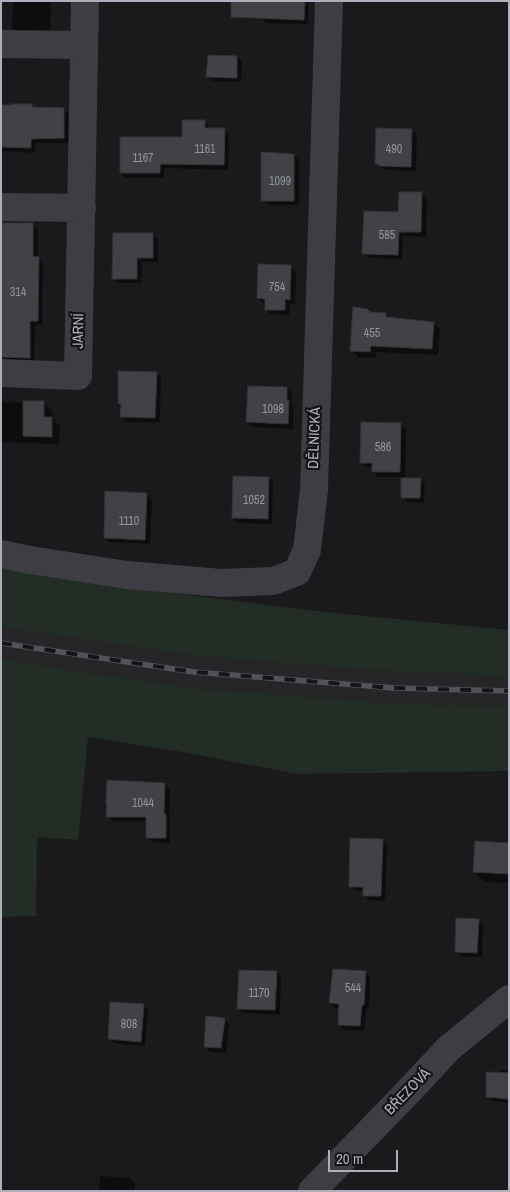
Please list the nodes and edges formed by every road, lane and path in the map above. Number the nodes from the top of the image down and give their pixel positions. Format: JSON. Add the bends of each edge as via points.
{"nodes":[{"id":1,"x":85,"y":1,"type":"edge"},
{"id":2,"x":328,"y":1,"type":"edge"},
{"id":3,"x":1,"y":44,"type":"edge"},
{"id":4,"x":84,"y":46,"type":"junction"},
{"id":5,"x":1,"y":207,"type":"edge"},
{"id":6,"x":82,"y":208,"type":"junction"},
{"id":7,"x":1,"y":373,"type":"edge"},
{"id":8,"x":1,"y":554,"type":"edge"},
{"id":9,"x":509,"y":999,"type":"edge"},
{"id":10,"x":312,"y":1191,"type":"edge"}],
"edges":[{"from":1,"to":4,"type":"street","name":"JARNÍ"},
{"from":2,"to":8,"type":"street","name":"DĚLNICKÁ","via":[[314,490],[307,550],[298,572],[273,581],[220,583],[127,575]]},
{"from":3,"to":4,"type":"street"},
{"from":4,"to":6,"type":"street","name":"JARNÍ"},
{"from":5,"to":6,"type":"street"},
{"from":6,"to":7,"type":"street","name":"JARNÍ","via":[[78,376]]},
{"from":9,"to":10,"type":"street","name":"BŘEZOVÁ","via":[[449,1048]]}]}
